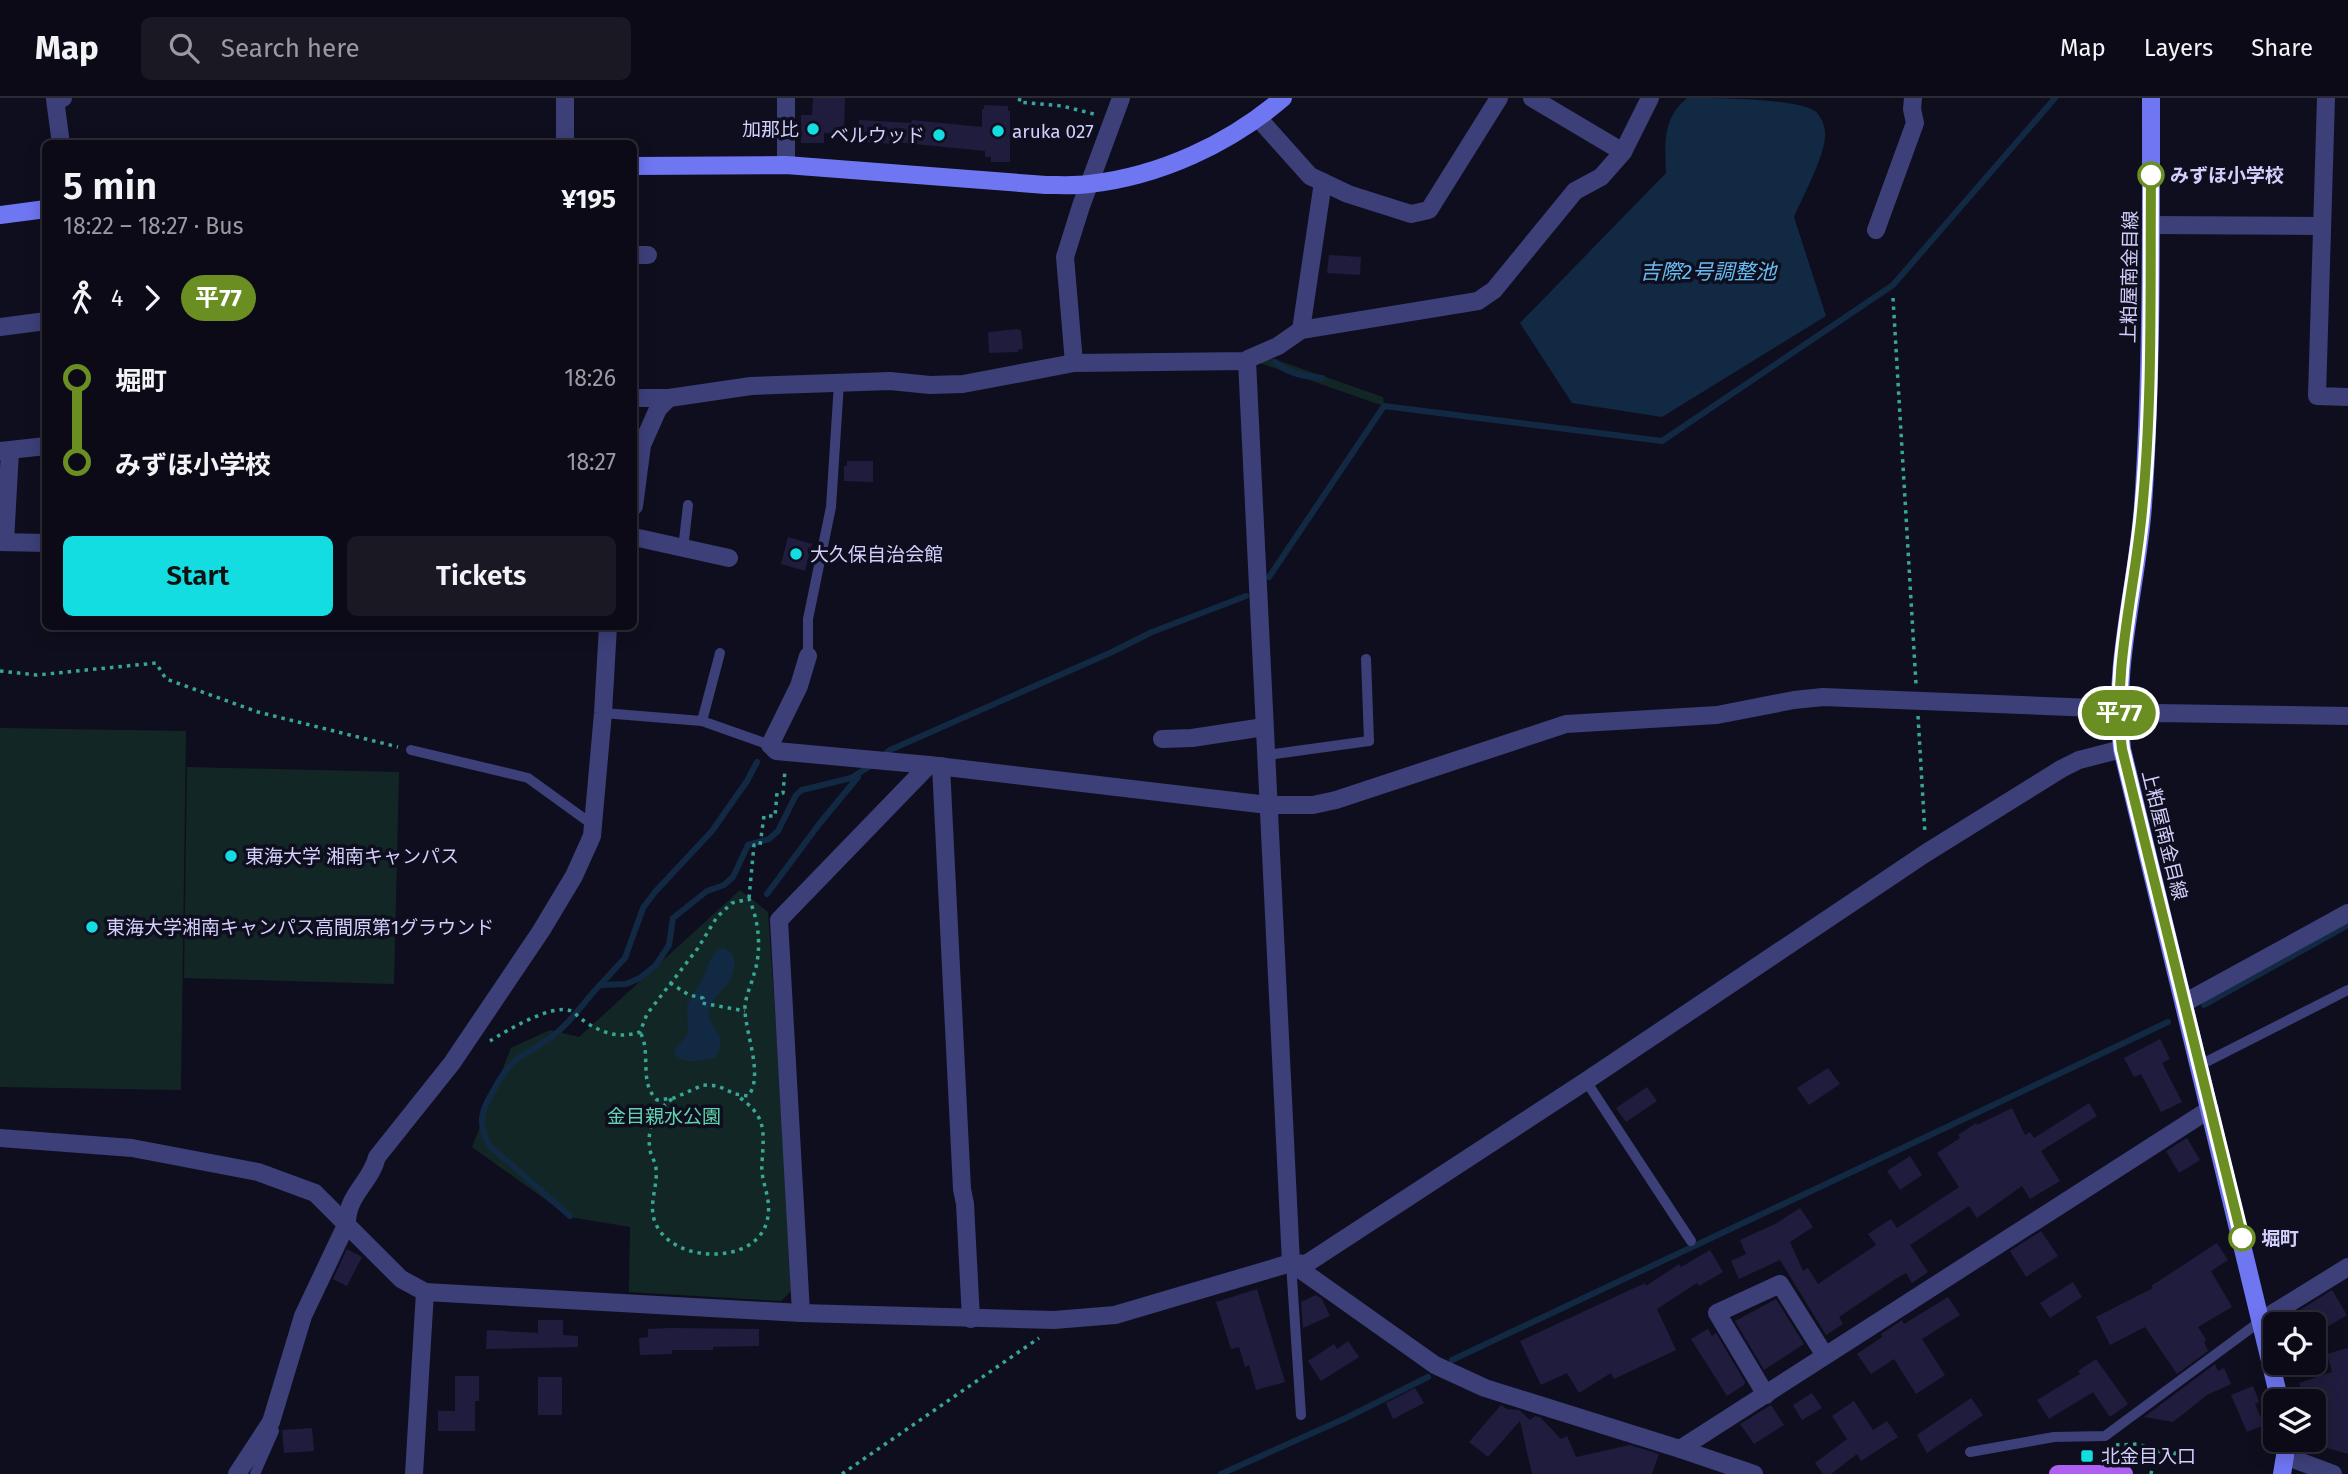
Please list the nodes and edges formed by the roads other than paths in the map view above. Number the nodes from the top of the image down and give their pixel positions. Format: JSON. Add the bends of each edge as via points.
{"nodes":[{"id":1,"x":63,"y":98,"type":"edge"},
{"id":2,"x":565,"y":98,"type":"edge"},
{"id":3,"x":786,"y":98,"type":"edge"},
{"id":4,"x":1121,"y":98,"type":"edge"},
{"id":5,"x":1283,"y":98,"type":"edge"},
{"id":6,"x":1499,"y":98,"type":"edge"},
{"id":7,"x":1532,"y":98,"type":"edge"},
{"id":8,"x":1650,"y":98,"type":"edge"},
{"id":9,"x":1913,"y":98,"type":"edge"},
{"id":10,"x":2151,"y":98,"type":"edge"},
{"id":11,"x":2326,"y":98,"type":"edge"},
{"id":12,"x":1259,"y":119,"type":"junction"},
{"id":13,"x":60,"y":140,"type":"edge"},
{"id":14,"x":565,"y":140,"type":"edge"},
{"id":15,"x":1623,"y":152,"type":"junction"},
{"id":16,"x":786,"y":165,"type":"junction"},
{"id":17,"x":637,"y":166,"type":"edge"},
{"id":18,"x":1323,"y":181,"type":"junction"},
{"id":19,"x":1089,"y":184,"type":"junction"},
{"id":20,"x":42,"y":210,"type":"edge"},
{"id":21,"x":0,"y":215,"type":"edge"},
{"id":22,"x":2151,"y":225,"type":"junction"},
{"id":23,"x":2320,"y":226,"type":"junction"},
{"id":24,"x":1876,"y":230,"type":"dead end"},
{"id":25,"x":42,"y":322,"type":"edge"},
{"id":26,"x":0,"y":327,"type":"edge"},
{"id":27,"x":1301,"y":330,"type":"junction"},
{"id":28,"x":1247,"y":361,"type":"junction"},
{"id":29,"x":1074,"y":363,"type":"junction"},
{"id":30,"x":839,"y":383,"type":"junction"},
{"id":31,"x":2348,"y":397,"type":"edge"},
{"id":32,"x":637,"y":398,"type":"edge"},
{"id":33,"x":669,"y":398,"type":"junction"},
{"id":34,"x":42,"y":446,"type":"edge"},
{"id":35,"x":5,"y":451,"type":"edge"},
{"id":36,"x":637,"y":483,"type":"edge"},
{"id":37,"x":688,"y":505,"type":"dead end"},
{"id":38,"x":637,"y":538,"type":"edge"},
{"id":39,"x":2,"y":542,"type":"edge"},
{"id":40,"x":42,"y":543,"type":"edge"},
{"id":41,"x":683,"y":549,"type":"junction"},
{"id":42,"x":729,"y":558,"type":"dead end"},
{"id":43,"x":608,"y":630,"type":"edge"},
{"id":44,"x":720,"y":653,"type":"dead end"},
{"id":45,"x":808,"y":656,"type":"joint"},
{"id":46,"x":1366,"y":660,"type":"dead end"},
{"id":47,"x":603,"y":713,"type":"junction"},
{"id":48,"x":2348,"y":716,"type":"edge"},
{"id":49,"x":2119,"y":718,"type":"junction"},
{"id":50,"x":702,"y":721,"type":"junction"},
{"id":51,"x":1265,"y":727,"type":"junction"},
{"id":52,"x":1162,"y":739,"type":"dead end"},
{"id":53,"x":770,"y":745,"type":"junction"},
{"id":54,"x":2122,"y":749,"type":"junction"},
{"id":55,"x":411,"y":750,"type":"road end"},
{"id":56,"x":1267,"y":755,"type":"junction"},
{"id":57,"x":935,"y":765,"type":"junction"},
{"id":58,"x":1268,"y":805,"type":"junction"},
{"id":59,"x":593,"y":825,"type":"junction"},
{"id":60,"x":2348,"y":913,"type":"edge"},
{"id":61,"x":2348,"y":989,"type":"edge"},
{"id":62,"x":2185,"y":1003,"type":"junction"},
{"id":63,"x":2200,"y":1065,"type":"junction"},
{"id":64,"x":1587,"y":1081,"type":"junction"},
{"id":65,"x":2210,"y":1110,"type":"junction"},
{"id":66,"x":0,"y":1138,"type":"edge"},
{"id":67,"x":347,"y":1223,"type":"junction"},
{"id":68,"x":1691,"y":1241,"type":"dead end"},
{"id":69,"x":1291,"y":1263,"type":"junction"},
{"id":70,"x":2348,"y":1268,"type":"edge"},
{"id":71,"x":425,"y":1292,"type":"junction"},
{"id":72,"x":801,"y":1314,"type":"junction"},
{"id":73,"x":971,"y":1319,"type":"junction"},
{"id":74,"x":2262,"y":1320,"type":"junction"},
{"id":75,"x":1824,"y":1354,"type":"junction"},
{"id":76,"x":2277,"y":1389,"type":"edge"},
{"id":77,"x":1766,"y":1395,"type":"junction"},
{"id":78,"x":1301,"y":1415,"type":"dead end"},
{"id":79,"x":271,"y":1422,"type":"junction"},
{"id":80,"x":1680,"y":1448,"type":"junction"},
{"id":81,"x":1970,"y":1452,"type":"dead end"},
{"id":82,"x":2284,"y":1457,"type":"edge"},
{"id":83,"x":237,"y":1474,"type":"edge"},
{"id":84,"x":255,"y":1474,"type":"edge"},
{"id":85,"x":414,"y":1474,"type":"edge"},
{"id":86,"x":1754,"y":1474,"type":"edge"},
{"id":87,"x":2058,"y":1474,"type":"edge"},
{"id":88,"x":2124,"y":1474,"type":"edge"},
{"id":89,"x":2333,"y":1474,"type":"edge"}],
"edges":[{"from":1,"to":13,"type":"street","via":[[55,99]]},
{"from":2,"to":14,"type":"street"},
{"from":3,"to":16,"type":"street"},
{"from":4,"to":19,"type":"street"},
{"from":5,"to":12,"type":"main road"},
{"from":6,"to":18,"type":"street","via":[[1429,209],[1410,214]]},
{"from":7,"to":15,"type":"street"},
{"from":8,"to":15,"type":"street"},
{"from":9,"to":24,"type":"street","via":[[1915,123]]},
{"from":10,"to":22,"type":"main road","name":"上粕屋南金目線"},
{"from":11,"to":23,"type":"street"},
{"from":12,"to":18,"type":"street","via":[[1310,176]]},
{"from":12,"to":19,"type":"main road","via":[[1184,159]]},
{"from":15,"to":27,"type":"street","via":[[1601,177],[1575,191],[1494,290],[1478,301]]},
{"from":16,"to":17,"type":"main road"},
{"from":16,"to":19,"type":"main road","via":[[1046,185]]},
{"from":18,"to":27,"type":"street"},
{"from":19,"to":29,"type":"street","via":[[1065,257]]},
{"from":20,"to":21,"type":"main road"},
{"from":22,"to":23,"type":"street"},
{"from":22,"to":49,"type":"main road","name":"上粕屋南金目線","via":[[2143,509],[2120,674]]},
{"from":23,"to":31,"type":"street","via":[[2317,396]]},
{"from":25,"to":26,"type":"street"},
{"from":27,"to":28,"type":"street"},
{"from":28,"to":29,"type":"street"},
{"from":28,"to":51,"type":"street"},
{"from":29,"to":30,"type":"street","via":[[962,384]]},
{"from":30,"to":33,"type":"street","via":[[751,386]]},
{"from":30,"to":45,"type":"lane","via":[[831,507],[808,619]]},
{"from":32,"to":33,"type":"street"},
{"from":33,"to":36,"type":"street","via":[[658,409],[642,445]]},
{"from":34,"to":35,"type":"street"},
{"from":35,"to":39,"type":"street"},
{"from":37,"to":41,"type":"lane"},
{"from":38,"to":41,"type":"street"},
{"from":39,"to":40,"type":"street"},
{"from":41,"to":42,"type":"street"},
{"from":43,"to":47,"type":"street"},
{"from":44,"to":50,"type":"lane"},
{"from":45,"to":53,"type":"street","via":[[799,686]]},
{"from":46,"to":56,"type":"lane","via":[[1369,741]]},
{"from":47,"to":50,"type":"lane"},
{"from":47,"to":59,"type":"street"},
{"from":48,"to":49,"type":"street","via":[[2156,713]]},
{"from":49,"to":54,"type":"main road","name":"上粕屋南金目線"},
{"from":49,"to":58,"type":"street","via":[[1823,697],[1717,715],[1566,724],[1336,800]]},
{"from":50,"to":53,"type":"lane"},
{"from":51,"to":52,"type":"street"},
{"from":51,"to":56,"type":"street"},
{"from":53,"to":57,"type":"street","via":[[776,751]]},
{"from":54,"to":62,"type":"main road","name":"上粕屋南金目線"},
{"from":54,"to":64,"type":"street","via":[[2061,769],[1926,853]]},
{"from":55,"to":59,"type":"lane","via":[[527,778]]},
{"from":56,"to":58,"type":"street"},
{"from":57,"to":58,"type":"street"},
{"from":57,"to":72,"type":"street","via":[[779,920]]},
{"from":57,"to":73,"type":"street"},
{"from":58,"to":69,"type":"street"},
{"from":59,"to":67,"type":"street","via":[[574,876],[541,931],[452,1063],[377,1157],[347,1209]]},
{"from":60,"to":62,"type":"street"},
{"from":61,"to":63,"type":"lane"},
{"from":62,"to":63,"type":"main road","name":"上粕屋南金目線"},
{"from":63,"to":65,"type":"main road","name":"上粕屋南金目線"},
{"from":64,"to":68,"type":"lane"},
{"from":64,"to":69,"type":"street","via":[[1306,1264]]},
{"from":65,"to":74,"type":"main road","name":"上粕屋南金目線"},
{"from":65,"to":75,"type":"street"},
{"from":66,"to":67,"type":"street","via":[[132,1148],[258,1172],[315,1193]]},
{"from":67,"to":71,"type":"street","via":[[401,1279]]},
{"from":67,"to":79,"type":"street","via":[[303,1316]]},
{"from":69,"to":73,"type":"street","via":[[1115,1315]]},
{"from":69,"to":78,"type":"lane"},
{"from":69,"to":80,"type":"street","via":[[1435,1365],[1485,1388]]},
{"from":70,"to":74,"type":"street"},
{"from":71,"to":72,"type":"street"},
{"from":71,"to":85,"type":"street"},
{"from":72,"to":73,"type":"street"},
{"from":74,"to":76,"type":"main road","name":"上粕屋南金目線"},
{"from":74,"to":81,"type":"lane","via":[[2105,1436],[2054,1437]]},
{"from":75,"to":77,"type":"street"},
{"from":75,"to":77,"type":"street","via":[[1780,1284],[1717,1312]]},
{"from":77,"to":80,"type":"street"},
{"from":79,"to":83,"type":"street"},
{"from":79,"to":84,"type":"lane","via":[[274,1431]]},
{"from":80,"to":86,"type":"street"},
{"from":82,"to":89,"type":"street"},
{"from":87,"to":88,"type":"main road"}]}
